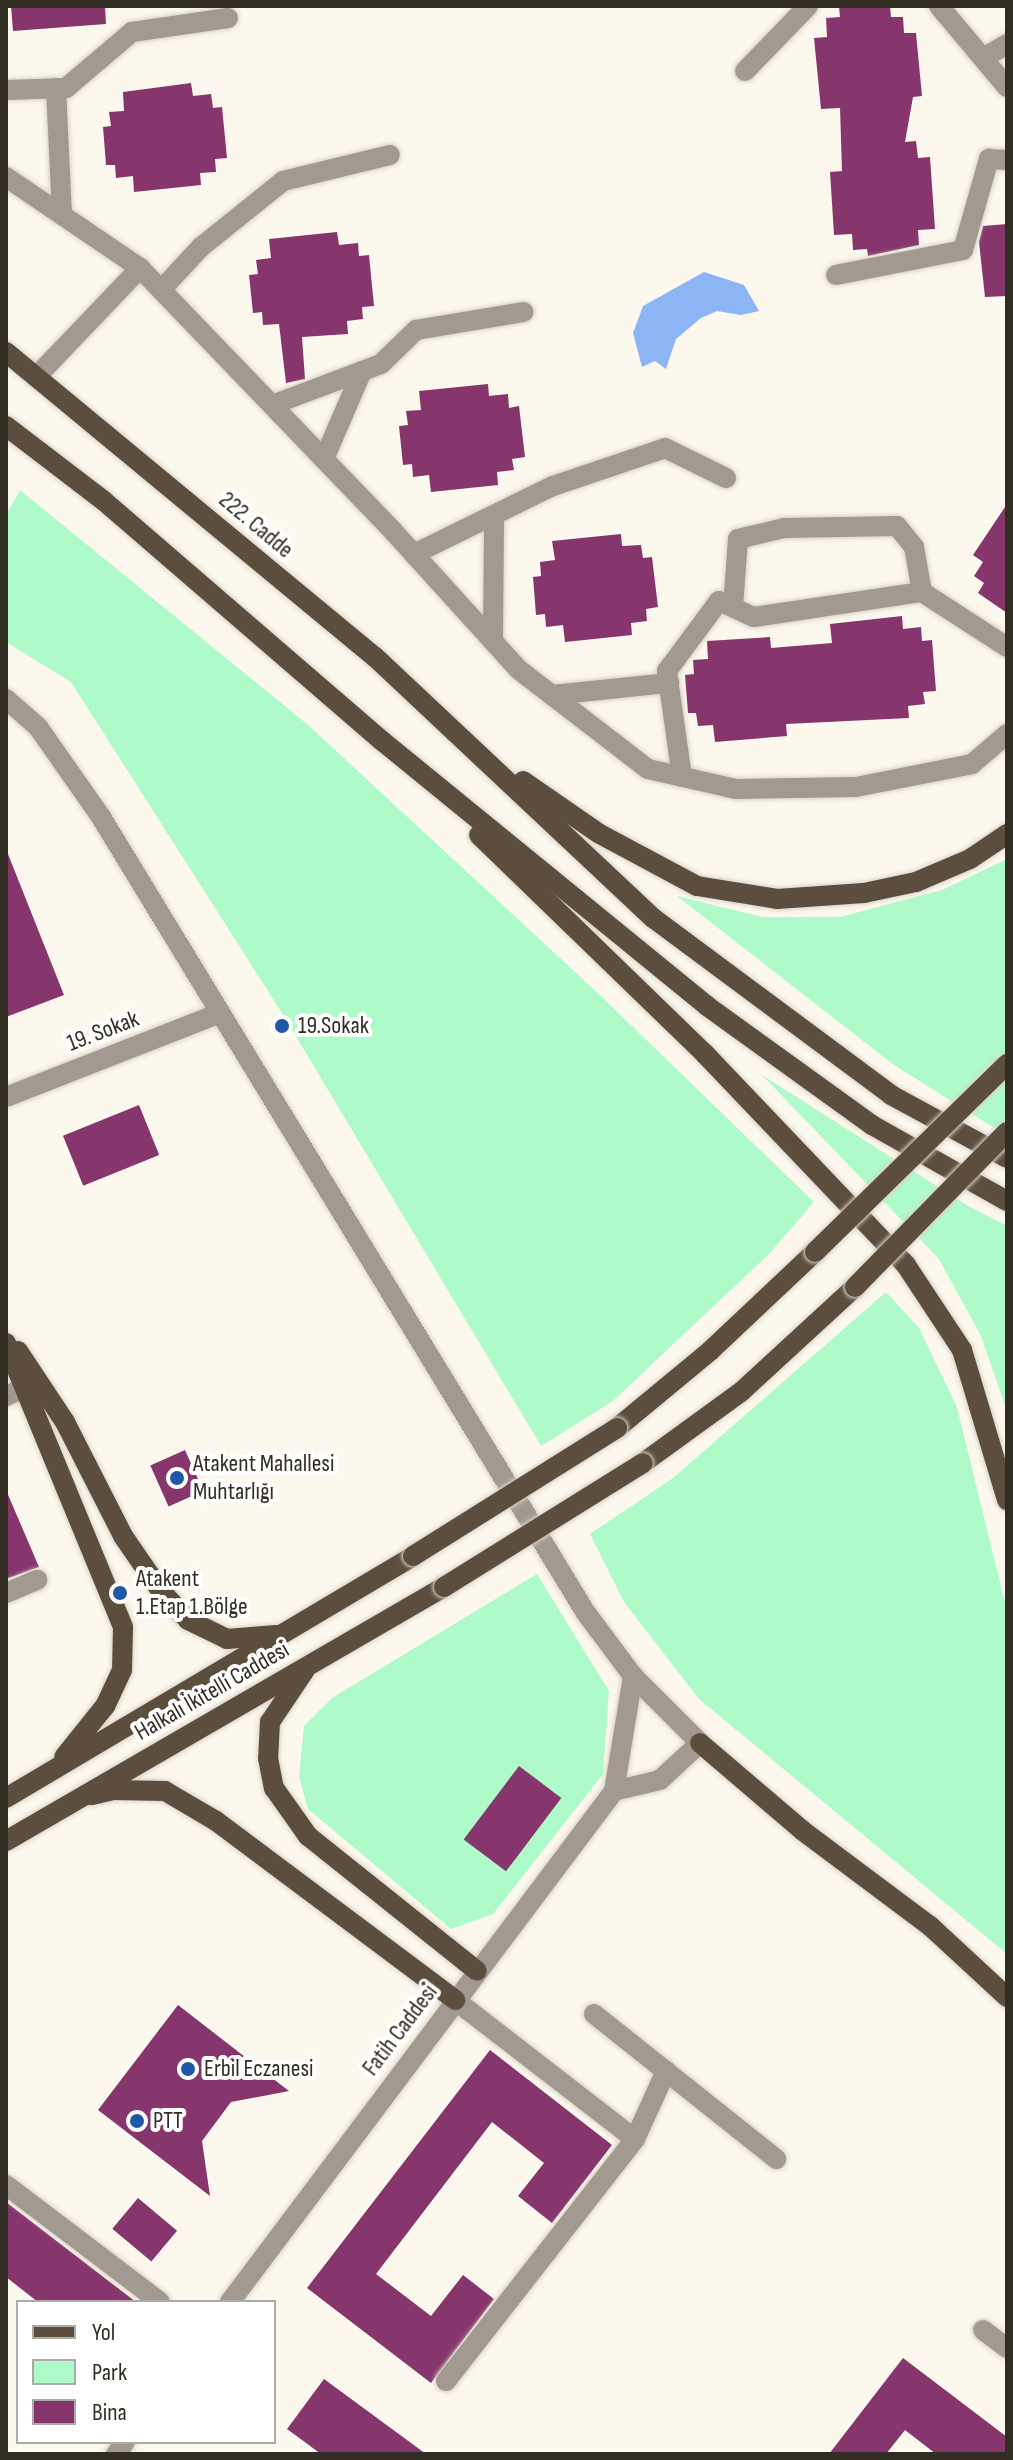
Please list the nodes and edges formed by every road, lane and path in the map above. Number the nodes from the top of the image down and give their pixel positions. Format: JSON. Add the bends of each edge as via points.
{"nodes":[{"id":1,"x":808,"y":6,"type":"edge"},
{"id":2,"x":939,"y":6,"type":"edge"},
{"id":3,"x":228,"y":18,"type":"dead end"},
{"id":4,"x":1007,"y":44,"type":"edge"},
{"id":5,"x":983,"y":58,"type":"junction"},
{"id":6,"x":745,"y":71,"type":"dead end"},
{"id":7,"x":1007,"y":87,"type":"edge"},
{"id":8,"x":56,"y":88,"type":"junction"},
{"id":9,"x":6,"y":90,"type":"edge"},
{"id":10,"x":390,"y":155,"type":"dead end"},
{"id":11,"x":1007,"y":160,"type":"edge"},
{"id":12,"x":6,"y":177,"type":"edge"},
{"id":13,"x":62,"y":215,"type":"junction"},
{"id":14,"x":140,"y":268,"type":"junction"},
{"id":15,"x":836,"y":275,"type":"dead end"},
{"id":16,"x":161,"y":290,"type":"junction"},
{"id":17,"x":523,"y":312,"type":"dead end"},
{"id":18,"x":6,"y":352,"type":"edge"},
{"id":19,"x":362,"y":371,"type":"junction"},
{"id":20,"x":36,"y":377,"type":"junction"},
{"id":21,"x":272,"y":405,"type":"junction"},
{"id":22,"x":6,"y":426,"type":"edge"},
{"id":23,"x":324,"y":459,"type":"junction"},
{"id":24,"x":726,"y":478,"type":"dead end"},
{"id":25,"x":494,"y":515,"type":"junction"},
{"id":26,"x":414,"y":554,"type":"junction"},
{"id":27,"x":922,"y":592,"type":"junction"},
{"id":28,"x":733,"y":607,"type":"junction"},
{"id":29,"x":493,"y":641,"type":"junction"},
{"id":30,"x":1007,"y":647,"type":"edge"},
{"id":31,"x":669,"y":683,"type":"junction"},
{"id":32,"x":552,"y":695,"type":"junction"},
{"id":33,"x":6,"y":699,"type":"edge"},
{"id":34,"x":1007,"y":734,"type":"edge"},
{"id":35,"x":381,"y":740,"type":"junction"},
{"id":36,"x":468,"y":743,"type":"junction"},
{"id":37,"x":682,"y":777,"type":"junction"},
{"id":38,"x":1007,"y":834,"type":"edge"},
{"id":39,"x":220,"y":1013,"type":"junction"},
{"id":40,"x":1007,"y":1064,"type":"edge"},
{"id":41,"x":6,"y":1097,"type":"edge"},
{"id":42,"x":1007,"y":1132,"type":"edge"},
{"id":43,"x":1007,"y":1158,"type":"edge"},
{"id":44,"x":1007,"y":1201,"type":"edge"},
{"id":45,"x":6,"y":1333,"type":"edge"},
{"id":46,"x":6,"y":1343,"type":"edge"},
{"id":47,"x":14,"y":1392,"type":"edge"},
{"id":48,"x":1007,"y":1500,"type":"edge"},
{"id":49,"x":37,"y":1580,"type":"dead end"},
{"id":50,"x":6,"y":1593,"type":"edge"},
{"id":51,"x":284,"y":1635,"type":"junction"},
{"id":52,"x":308,"y":1666,"type":"junction"},
{"id":53,"x":633,"y":1676,"type":"junction"},
{"id":54,"x":700,"y":1743,"type":"junction"},
{"id":55,"x":56,"y":1767,"type":"junction"},
{"id":56,"x":614,"y":1791,"type":"junction"},
{"id":57,"x":6,"y":1798,"type":"edge"},
{"id":58,"x":73,"y":1801,"type":"junction"},
{"id":59,"x":6,"y":1841,"type":"edge"},
{"id":60,"x":477,"y":1971,"type":"junction"},
{"id":61,"x":1007,"y":1997,"type":"edge"},
{"id":62,"x":455,"y":2000,"type":"junction"},
{"id":63,"x":594,"y":2014,"type":"dead end"},
{"id":64,"x":666,"y":2071,"type":"junction"},
{"id":65,"x":635,"y":2139,"type":"junction"},
{"id":66,"x":776,"y":2159,"type":"dead end"},
{"id":67,"x":6,"y":2185,"type":"edge"},
{"id":68,"x":157,"y":2300,"type":"edge"},
{"id":69,"x":231,"y":2300,"type":"edge"},
{"id":70,"x":983,"y":2330,"type":"dead end"},
{"id":71,"x":1007,"y":2348,"type":"edge"},
{"id":72,"x":446,"y":2381,"type":"dead end"}],
"edges":[{"from":1,"to":6,"type":"street"},
{"from":2,"to":5,"type":"street"},
{"from":3,"to":8,"type":"street","via":[[132,32],[66,88]]},
{"from":4,"to":5,"type":"street"},
{"from":5,"to":7,"type":"street"},
{"from":8,"to":9,"type":"street"},
{"from":8,"to":13,"type":"street"},
{"from":10,"to":16,"type":"street","via":[[283,181],[201,247]]},
{"from":11,"to":15,"type":"street","via":[[989,159],[963,250]]},
{"from":12,"to":13,"type":"street"},
{"from":13,"to":14,"type":"street"},
{"from":14,"to":16,"type":"street"},
{"from":14,"to":20,"type":"street"},
{"from":16,"to":21,"type":"street"},
{"from":17,"to":19,"type":"street","via":[[416,330],[381,364]]},
{"from":18,"to":20,"type":"main road","name":"222. Cadde"},
{"from":19,"to":21,"type":"street"},
{"from":19,"to":23,"type":"street"},
{"from":20,"to":36,"type":"main road","name":"222. Cadde","via":[[375,657]]},
{"from":21,"to":23,"type":"street"},
{"from":22,"to":35,"type":"main road","via":[[104,501]]},
{"from":23,"to":26,"type":"street"},
{"from":24,"to":25,"type":"street","via":[[665,448],[553,486]]},
{"from":25,"to":26,"type":"street"},
{"from":25,"to":29,"type":"street"},
{"from":26,"to":29,"type":"street"},
{"from":27,"to":28,"type":"street","via":[[754,617]]},
{"from":27,"to":28,"type":"street","via":[[914,547],[897,526],[784,528],[738,539]]},
{"from":27,"to":30,"type":"street"},
{"from":28,"to":31,"type":"street","via":[[719,601],[667,671]]},
{"from":29,"to":32,"type":"street"},
{"from":31,"to":32,"type":"street"},
{"from":31,"to":37,"type":"street"},
{"from":32,"to":37,"type":"street","via":[[648,769]]},
{"from":33,"to":39,"type":"street","via":[[38,727],[101,817]]},
{"from":34,"to":37,"type":"street","via":[[972,764],[856,787],[735,789]]},
{"from":35,"to":44,"type":"main road","via":[[733,1025],[872,1125]]},
{"from":35,"to":48,"type":"main road","via":[[705,1054],[906,1265],[962,1350]]},
{"from":36,"to":38,"type":"main road","via":[[598,833],[697,886],[764,897],[864,893],[916,882],[970,859]]},
{"from":36,"to":43,"type":"main road","via":[[653,918],[891,1095]]},
{"from":39,"to":41,"type":"street","name":"19. Sokak"},
{"from":39,"to":53,"type":"street","via":[[586,1613]]},
{"from":40,"to":51,"type":"main road","name":"Halkalı İkitelli Caddesi","bridge":true,"via":[[710,1351],[617,1428]]},
{"from":42,"to":52,"type":"main road","name":"Halkalı İkitelli Caddesi","bridge":true,"via":[[855,1287],[742,1391],[643,1463]]},
{"from":45,"to":51,"type":"main road","via":[[65,1422],[123,1536],[161,1591],[188,1620],[227,1639]]},
{"from":46,"to":47,"type":"main road"},
{"from":47,"to":55,"type":"main road","via":[[77,1508],[123,1627],[122,1670],[105,1706]]},
{"from":49,"to":50,"type":"street"},
{"from":51,"to":55,"type":"main road","name":"Halkalı İkitelli Caddesi"},
{"from":52,"to":58,"type":"main road","name":"Halkalı İkitelli Caddesi"},
{"from":52,"to":60,"type":"main road","via":[[270,1722],[274,1788],[308,1836]]},
{"from":53,"to":54,"type":"street"},
{"from":53,"to":56,"type":"street"},
{"from":54,"to":56,"type":"street","via":[[660,1780]]},
{"from":54,"to":61,"type":"main road","via":[[803,1831],[930,1926]]},
{"from":55,"to":57,"type":"main road","name":"Halkalı İkitelli Caddesi"},
{"from":56,"to":60,"type":"street","name":"Fatih Caddesi"},
{"from":58,"to":59,"type":"main road","name":"Halkalı İkitelli Caddesi"},
{"from":58,"to":62,"type":"main road","via":[[113,1790],[165,1791],[216,1821]]},
{"from":60,"to":62,"type":"street","name":"Fatih Caddesi"},
{"from":62,"to":65,"type":"street"},
{"from":62,"to":69,"type":"street","name":"Fatih Caddesi"},
{"from":63,"to":64,"type":"street"},
{"from":64,"to":65,"type":"street"},
{"from":64,"to":66,"type":"street"},
{"from":65,"to":72,"type":"street"},
{"from":67,"to":68,"type":"street"},
{"from":70,"to":71,"type":"street"}]}
